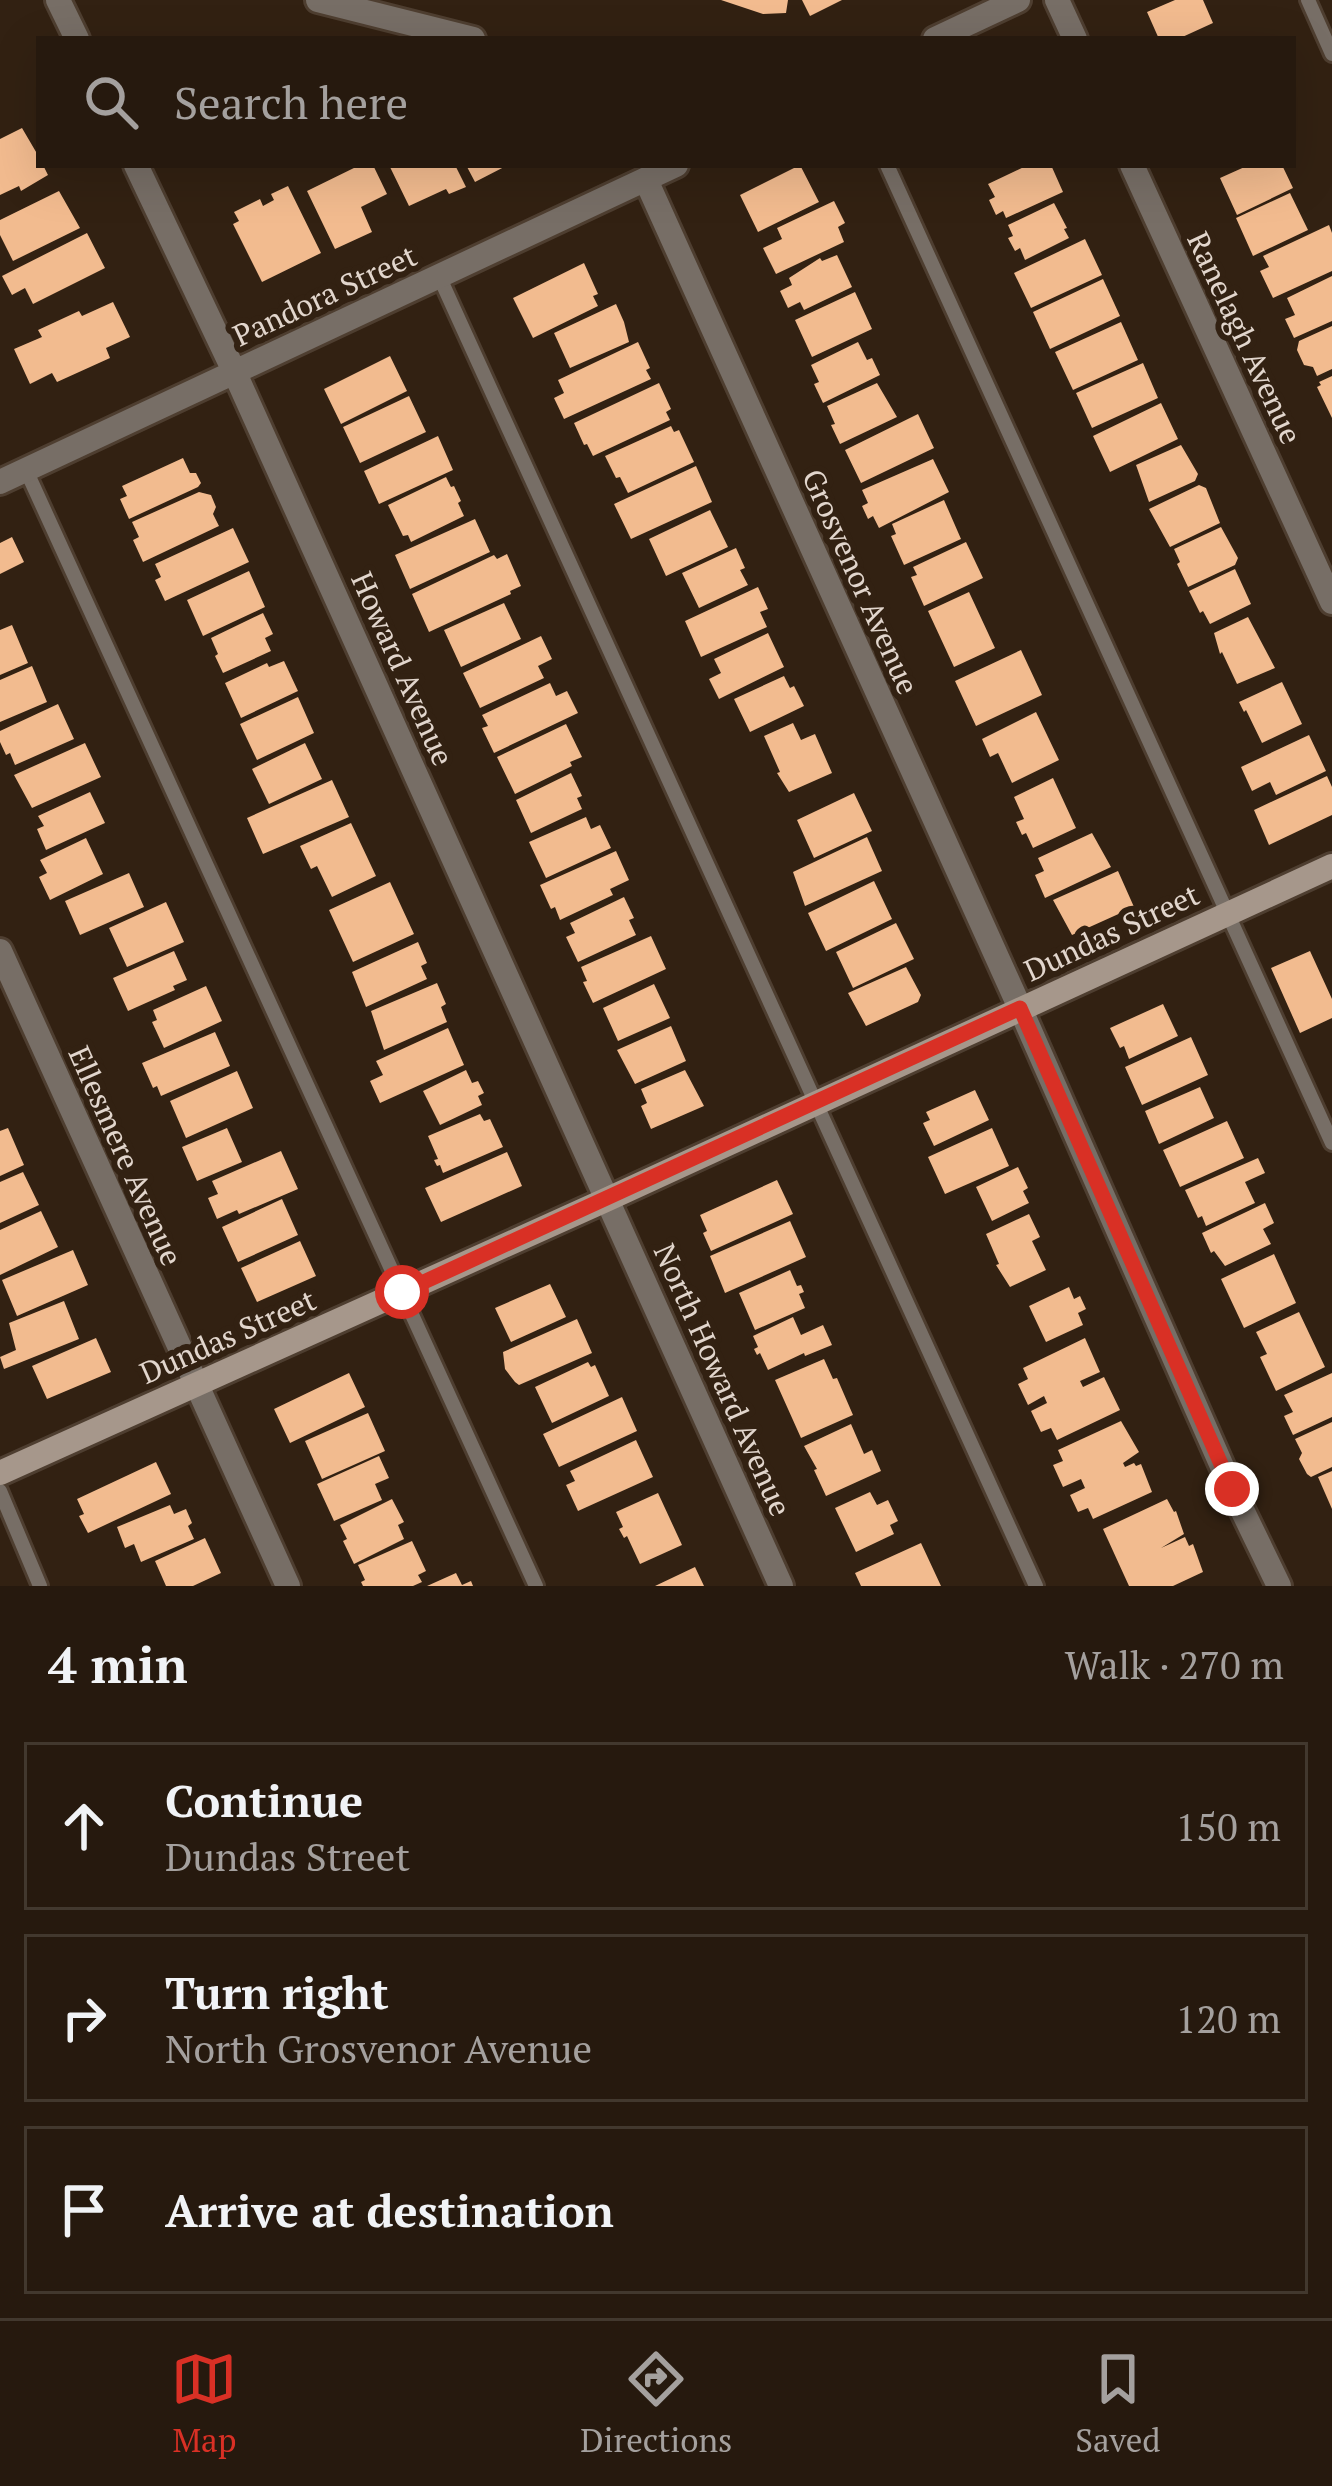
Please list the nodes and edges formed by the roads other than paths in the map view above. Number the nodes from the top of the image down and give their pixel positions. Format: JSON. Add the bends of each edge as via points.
{"nodes":[{"id":1,"x":58,"y":0,"type":"edge"},
{"id":2,"x":318,"y":0,"type":"edge"},
{"id":3,"x":1018,"y":0,"type":"edge"},
{"id":4,"x":1057,"y":0,"type":"edge"},
{"id":5,"x":1308,"y":0,"type":"edge"},
{"id":6,"x":76,"y":36,"type":"edge"},
{"id":7,"x":461,"y":36,"type":"edge"},
{"id":8,"x":941,"y":36,"type":"edge"},
{"id":9,"x":1074,"y":36,"type":"edge"},
{"id":10,"x":1332,"y":54,"type":"edge"},
{"id":11,"x":137,"y":168,"type":"edge"},
{"id":12,"x":670,"y":168,"type":"edge"},
{"id":13,"x":888,"y":168,"type":"edge"},
{"id":14,"x":1133,"y":168,"type":"edge"},
{"id":15,"x":646,"y":180,"type":"junction"},
{"id":16,"x":440,"y":276,"type":"junction"},
{"id":17,"x":234,"y":371,"type":"junction"},
{"id":18,"x":26,"y":470,"type":"junction"},
{"id":19,"x":0,"y":482,"type":"edge"},
{"id":20,"x":1332,"y":602,"type":"edge"},
{"id":21,"x":1332,"y":866,"type":"edge"},
{"id":22,"x":1228,"y":912,"type":"junction"},
{"id":23,"x":0,"y":951,"type":"edge"},
{"id":24,"x":1020,"y":1008,"type":"junction"},
{"id":25,"x":815,"y":1103,"type":"junction"},
{"id":26,"x":1332,"y":1143,"type":"edge"},
{"id":27,"x":608,"y":1199,"type":"junction"},
{"id":28,"x":402,"y":1292,"type":"junction"},
{"id":29,"x":196,"y":1385,"type":"junction"},
{"id":30,"x":0,"y":1473,"type":"edge"},
{"id":31,"x":0,"y":1491,"type":"edge"},
{"id":32,"x":40,"y":1586,"type":"edge"},
{"id":33,"x":288,"y":1586,"type":"edge"},
{"id":34,"x":536,"y":1586,"type":"edge"},
{"id":35,"x":781,"y":1586,"type":"edge"},
{"id":36,"x":1036,"y":1586,"type":"edge"},
{"id":37,"x":1279,"y":1586,"type":"edge"}],
"edges":[{"from":1,"to":6,"type":"street"},
{"from":2,"to":7,"type":"street"},
{"from":3,"to":8,"type":"street"},
{"from":4,"to":9,"type":"street"},
{"from":5,"to":10,"type":"lane"},
{"from":11,"to":17,"type":"street","name":"Howard Avenue"},
{"from":12,"to":15,"type":"street","name":"Pandora Street"},
{"from":13,"to":22,"type":"lane"},
{"from":14,"to":20,"type":"street","name":"Ranelagh Avenue"},
{"from":15,"to":16,"type":"street","name":"Pandora Street"},
{"from":15,"to":24,"type":"street","name":"Grosvenor Avenue"},
{"from":16,"to":17,"type":"street","name":"Pandora Street"},
{"from":16,"to":25,"type":"lane"},
{"from":17,"to":18,"type":"street","name":"Pandora Street"},
{"from":17,"to":27,"type":"street","name":"Howard Avenue"},
{"from":18,"to":19,"type":"street","name":"Pandora Street"},
{"from":18,"to":28,"type":"lane"},
{"from":21,"to":22,"type":"street","name":"Dundas Street"},
{"from":22,"to":24,"type":"street","name":"Dundas Street"},
{"from":22,"to":26,"type":"lane"},
{"from":23,"to":29,"type":"street","name":"Ellesmere Avenue"},
{"from":24,"to":25,"type":"street","name":"Dundas Street"},
{"from":24,"to":37,"type":"street","name":"Grosvenor Avenue"},
{"from":25,"to":27,"type":"street","name":"Dundas Street"},
{"from":25,"to":36,"type":"lane"},
{"from":27,"to":28,"type":"street","name":"Dundas Street"},
{"from":27,"to":35,"type":"street","name":"North Howard Avenue"},
{"from":28,"to":29,"type":"street","name":"Dundas Street"},
{"from":28,"to":34,"type":"lane"},
{"from":29,"to":30,"type":"street","name":"Dundas Street"},
{"from":29,"to":33,"type":"street","name":"Ellesmere Avenue"},
{"from":31,"to":32,"type":"lane"}]}
